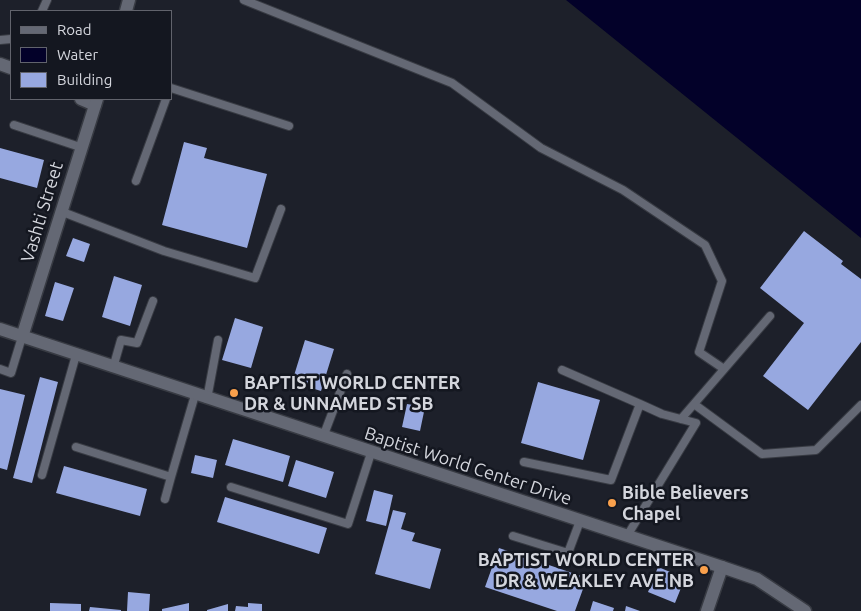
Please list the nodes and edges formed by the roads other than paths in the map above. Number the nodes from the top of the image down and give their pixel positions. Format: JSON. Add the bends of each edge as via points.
{"nodes":[{"id":1,"x":244,"y":0,"type":"edge"},
{"id":2,"x":172,"y":88,"type":"edge"},
{"id":3,"x":166,"y":100,"type":"edge"},
{"id":4,"x":96,"y":102,"type":"edge"},
{"id":5,"x":14,"y":125,"type":"dead end"},
{"id":6,"x":289,"y":126,"type":"dead end"},
{"id":7,"x":80,"y":147,"type":"junction"},
{"id":8,"x":136,"y":181,"type":"dead end"},
{"id":9,"x":281,"y":209,"type":"dead end"},
{"id":10,"x":60,"y":211,"type":"junction"},
{"id":11,"x":153,"y":301,"type":"dead end"},
{"id":12,"x":770,"y":316,"type":"dead end"},
{"id":13,"x":0,"y":329,"type":"edge"},
{"id":14,"x":22,"y":337,"type":"junction"},
{"id":15,"x":218,"y":340,"type":"dead end"},
{"id":16,"x":76,"y":355,"type":"junction"},
{"id":17,"x":114,"y":368,"type":"junction"},
{"id":18,"x":724,"y":369,"type":"junction"},
{"id":19,"x":0,"y":370,"type":"edge"},
{"id":20,"x":562,"y":370,"type":"dead end"},
{"id":21,"x":347,"y":374,"type":"dead end"},
{"id":22,"x":201,"y":397,"type":"junction"},
{"id":23,"x":640,"y":404,"type":"junction"},
{"id":24,"x":694,"y":404,"type":"junction"},
{"id":25,"x":861,"y":405,"type":"edge"},
{"id":26,"x":681,"y":418,"type":"junction"},
{"id":27,"x":323,"y":437,"type":"junction"},
{"id":28,"x":76,"y":447,"type":"dead end"},
{"id":29,"x":371,"y":453,"type":"junction"},
{"id":30,"x":524,"y":462,"type":"dead end"},
{"id":31,"x":42,"y":475,"type":"dead end"},
{"id":32,"x":171,"y":477,"type":"junction"},
{"id":33,"x":231,"y":487,"type":"dead end"},
{"id":34,"x":165,"y":499,"type":"dead end"},
{"id":35,"x":580,"y":521,"type":"junction"},
{"id":36,"x":513,"y":536,"type":"dead end"},
{"id":37,"x":628,"y":536,"type":"junction"},
{"id":38,"x":722,"y":566,"type":"junction"},
{"id":39,"x":707,"y":611,"type":"edge"},
{"id":40,"x":805,"y":611,"type":"edge"}],
"edges":[{"from":1,"to":18,"type":"lane","via":[[452,83],[541,148],[623,190],[705,245],[722,281],[699,352]]},
{"from":2,"to":6,"type":"lane"},
{"from":3,"to":8,"type":"lane"},
{"from":4,"to":7,"type":"street","name":"Vashti Street"},
{"from":5,"to":7,"type":"lane"},
{"from":7,"to":10,"type":"street","name":"Vashti Street"},
{"from":9,"to":10,"type":"lane","via":[[255,278],[164,251]]},
{"from":10,"to":14,"type":"street","name":"Vashti Street"},
{"from":11,"to":17,"type":"lane","via":[[137,343],[120,340]]},
{"from":12,"to":18,"type":"lane"},
{"from":13,"to":14,"type":"street","name":"Baptist World Center Drive"},
{"from":14,"to":16,"type":"street","name":"Baptist World Center Drive"},
{"from":14,"to":19,"type":"lane","via":[[11,373]]},
{"from":15,"to":22,"type":"lane"},
{"from":16,"to":17,"type":"street","name":"Baptist World Center Drive"},
{"from":16,"to":31,"type":"lane"},
{"from":17,"to":22,"type":"street","name":"Baptist World Center Drive"},
{"from":18,"to":24,"type":"lane"},
{"from":20,"to":23,"type":"lane"},
{"from":21,"to":27,"type":"lane"},
{"from":22,"to":27,"type":"street","name":"Baptist World Center Drive"},
{"from":22,"to":32,"type":"lane"},
{"from":23,"to":26,"type":"lane"},
{"from":23,"to":30,"type":"lane","via":[[611,480]]},
{"from":24,"to":25,"type":"lane","via":[[762,454],[816,450]]},
{"from":24,"to":26,"type":"lane"},
{"from":26,"to":37,"type":"lane","via":[[696,423]]},
{"from":27,"to":29,"type":"street","name":"Baptist World Center Drive"},
{"from":28,"to":32,"type":"lane"},
{"from":29,"to":33,"type":"lane","via":[[348,524]]},
{"from":29,"to":35,"type":"street","name":"Baptist World Center Drive"},
{"from":32,"to":34,"type":"lane"},
{"from":35,"to":36,"type":"lane","via":[[568,553]]},
{"from":35,"to":37,"type":"street","name":"Baptist World Center Drive"},
{"from":37,"to":38,"type":"street","name":"Baptist World Center Drive"},
{"from":38,"to":39,"type":"street"},
{"from":38,"to":40,"type":"street","name":"Baptist World Center Drive","via":[[757,579]]}]}
